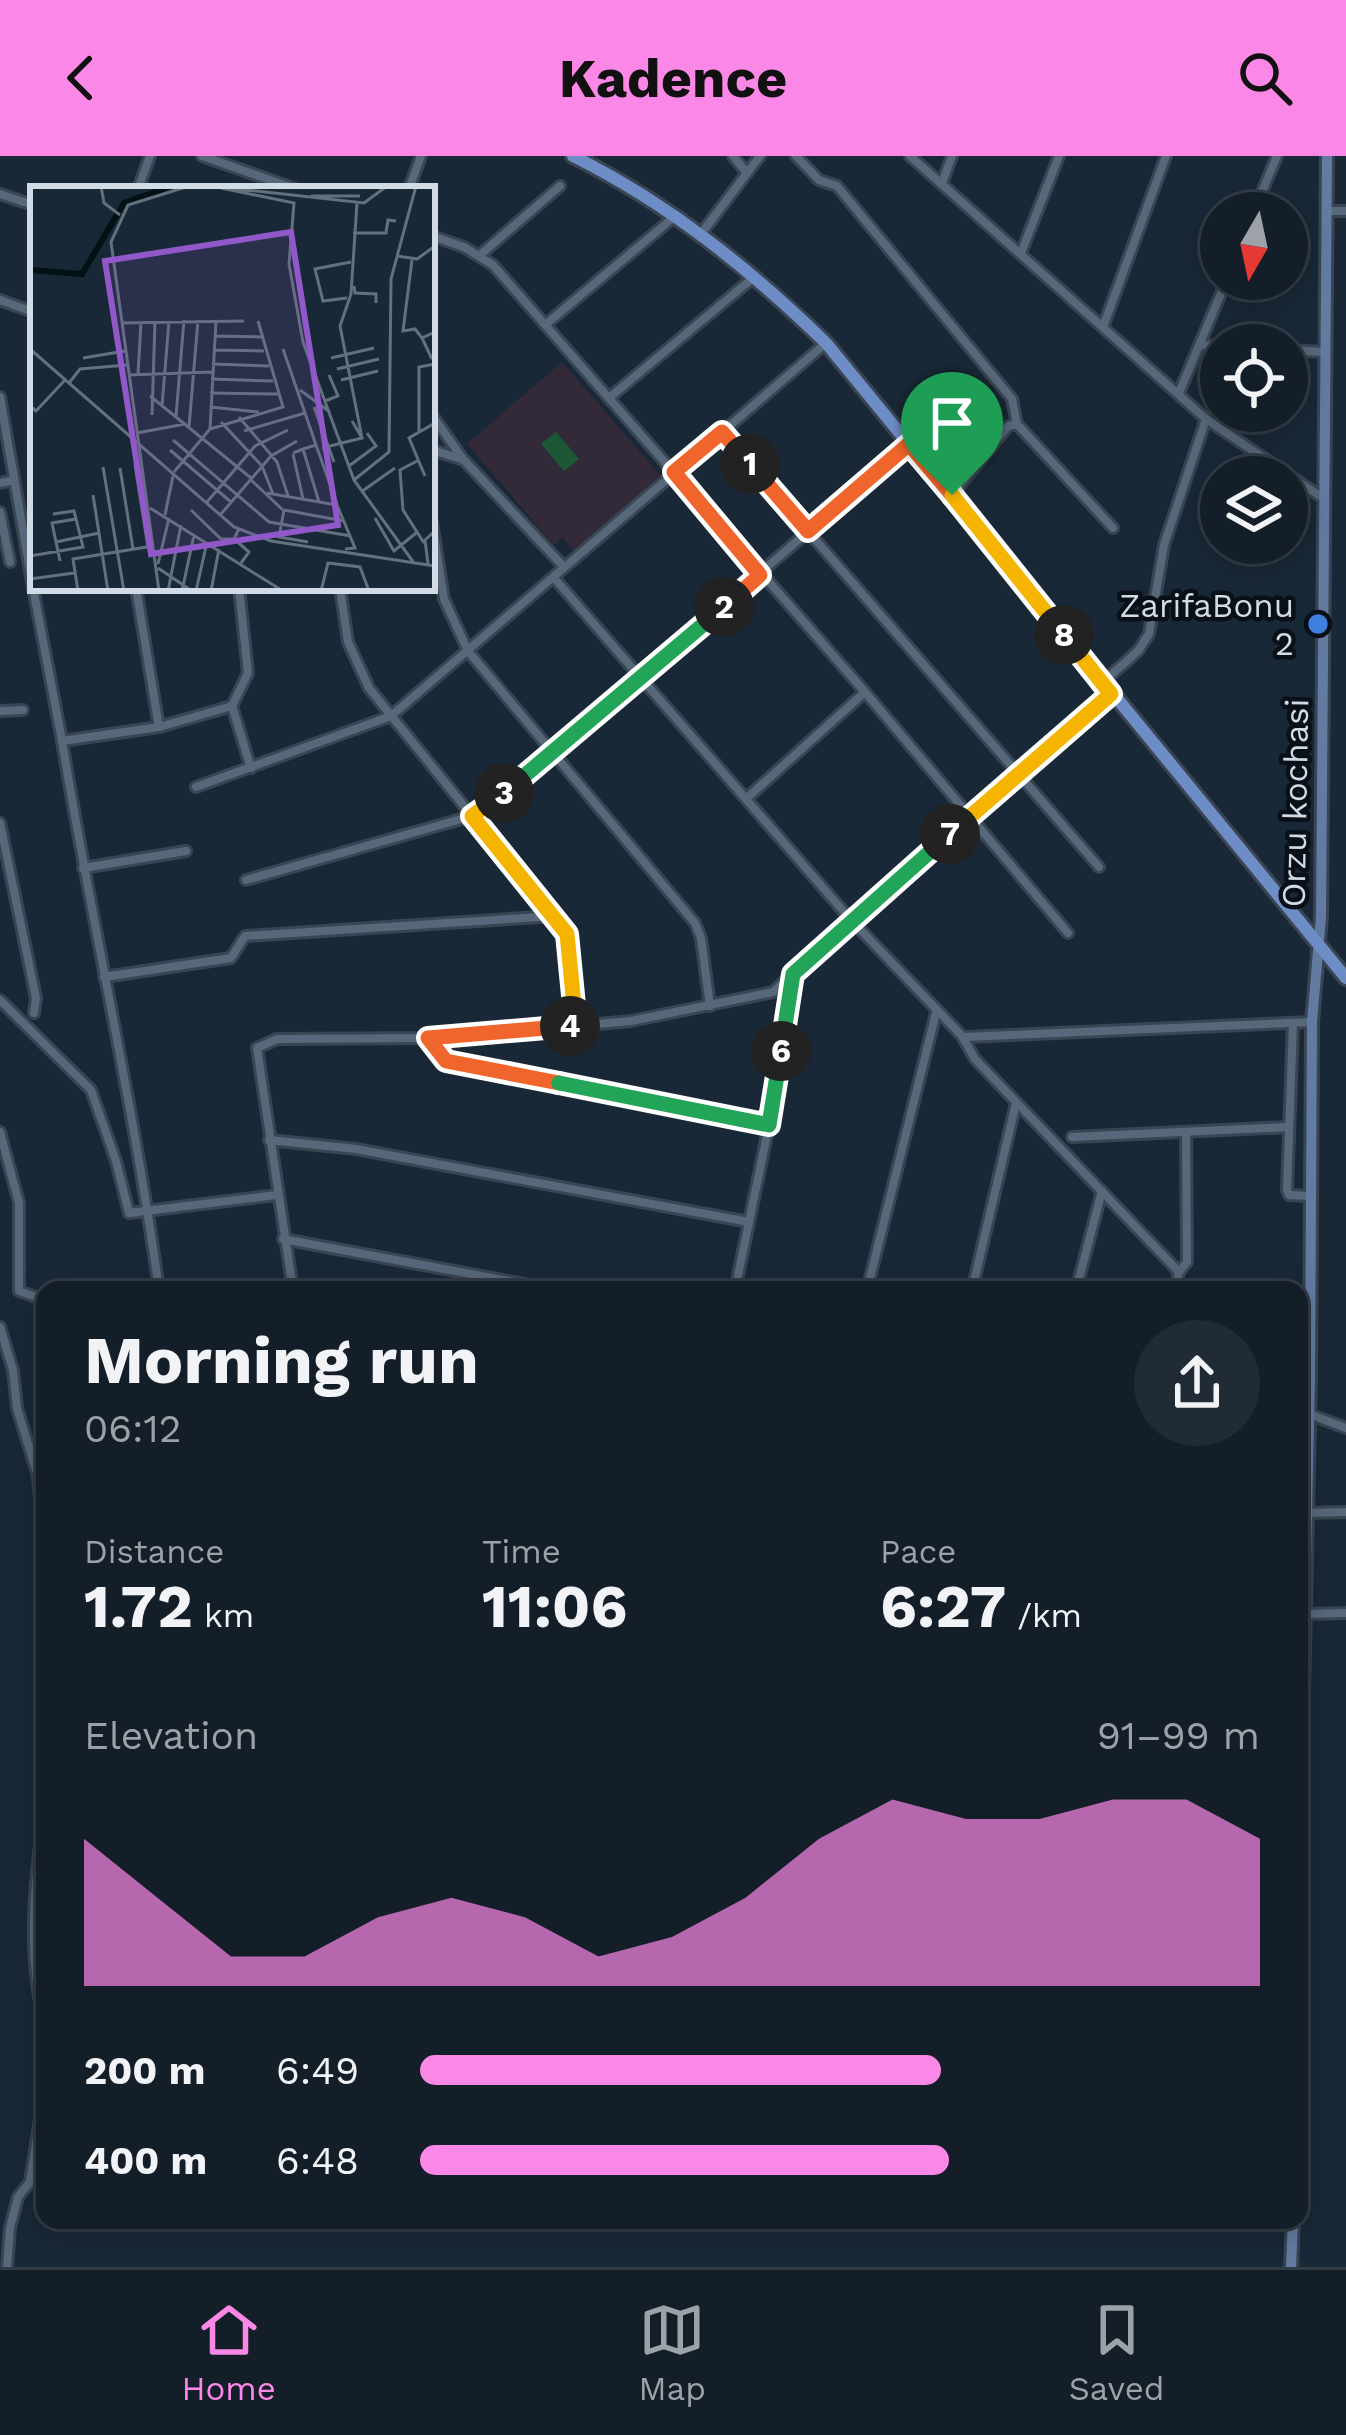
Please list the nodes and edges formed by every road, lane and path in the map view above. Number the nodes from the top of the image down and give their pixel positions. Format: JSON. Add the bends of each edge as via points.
{"nodes":[{"id":1,"x":150,"y":156,"type":"edge"},
{"id":2,"x":202,"y":156,"type":"edge"},
{"id":3,"x":421,"y":156,"type":"edge"},
{"id":4,"x":573,"y":156,"type":"edge"},
{"id":5,"x":733,"y":156,"type":"edge"},
{"id":6,"x":760,"y":156,"type":"edge"},
{"id":7,"x":796,"y":156,"type":"edge"},
{"id":8,"x":910,"y":156,"type":"edge"},
{"id":9,"x":952,"y":156,"type":"edge"},
{"id":10,"x":1059,"y":156,"type":"edge"},
{"id":11,"x":1166,"y":156,"type":"edge"},
{"id":12,"x":1276,"y":156,"type":"edge"},
{"id":13,"x":1327,"y":156,"type":"edge"},
{"id":14,"x":747,"y":173,"type":"junction"},
{"id":15,"x":941,"y":183,"type":"junction"},
{"id":16,"x":139,"y":186,"type":"edge"},
{"id":17,"x":287,"y":186,"type":"edge"},
{"id":18,"x":410,"y":186,"type":"edge"},
{"id":19,"x":560,"y":186,"type":"dead end"},
{"id":20,"x":1261,"y":192,"type":"edge"},
{"id":21,"x":0,"y":194,"type":"edge"},
{"id":22,"x":30,"y":204,"type":"edge"},
{"id":23,"x":1325,"y":211,"type":"junction"},
{"id":24,"x":1346,"y":211,"type":"edge"},
{"id":25,"x":676,"y":215,"type":"junction"},
{"id":26,"x":701,"y":234,"type":"junction"},
{"id":27,"x":435,"y":237,"type":"edge"},
{"id":28,"x":1021,"y":253,"type":"junction"},
{"id":29,"x":480,"y":255,"type":"junction"},
{"id":30,"x":755,"y":276,"type":"junction"},
{"id":31,"x":0,"y":300,"type":"edge"},
{"id":32,"x":30,"y":311,"type":"edge"},
{"id":33,"x":544,"y":325,"type":"junction"},
{"id":34,"x":1103,"y":327,"type":"junction"},
{"id":35,"x":826,"y":343,"type":"junction"},
{"id":36,"x":1200,"y":345,"type":"edge"},
{"id":37,"x":1308,"y":351,"type":"edge"},
{"id":38,"x":1325,"y":352,"type":"junction"},
{"id":39,"x":1179,"y":393,"type":"junction"},
{"id":40,"x":0,"y":397,"type":"edge"},
{"id":41,"x":609,"y":398,"type":"junction"},
{"id":42,"x":1200,"y":413,"type":"edge"},
{"id":43,"x":435,"y":419,"type":"edge"},
{"id":44,"x":1017,"y":424,"type":"junction"},
{"id":45,"x":722,"y":432,"type":"junction"},
{"id":46,"x":1202,"y":432,"type":"edge"},
{"id":47,"x":1225,"y":432,"type":"edge"},
{"id":48,"x":909,"y":444,"type":"junction"},
{"id":49,"x":435,"y":451,"type":"edge"},
{"id":50,"x":463,"y":459,"type":"junction"},
{"id":51,"x":674,"y":472,"type":"junction"},
{"id":52,"x":14,"y":480,"type":"junction"},
{"id":53,"x":0,"y":483,"type":"edge"},
{"id":54,"x":952,"y":495,"type":"junction"},
{"id":55,"x":1324,"y":499,"type":"junction"},
{"id":56,"x":0,"y":512,"type":"edge"},
{"id":57,"x":1113,"y":528,"type":"dead end"},
{"id":58,"x":808,"y":531,"type":"junction"},
{"id":59,"x":435,"y":541,"type":"edge"},
{"id":60,"x":10,"y":562,"type":"dead end"},
{"id":61,"x":563,"y":566,"type":"junction"},
{"id":62,"x":30,"y":571,"type":"edge"},
{"id":63,"x":760,"y":575,"type":"junction"},
{"id":64,"x":555,"y":579,"type":"junction"},
{"id":65,"x":34,"y":591,"type":"edge"},
{"id":66,"x":136,"y":591,"type":"edge"},
{"id":67,"x":239,"y":591,"type":"edge"},
{"id":68,"x":340,"y":591,"type":"edge"},
{"id":69,"x":468,"y":651,"type":"junction"},
{"id":70,"x":641,"y":678,"type":"junction"},
{"id":71,"x":1107,"y":689,"type":"junction"},
{"id":72,"x":865,"y":692,"type":"junction"},
{"id":73,"x":232,"y":706,"type":"junction"},
{"id":74,"x":0,"y":710,"type":"edge"},
{"id":75,"x":23,"y":710,"type":"dead end"},
{"id":76,"x":391,"y":716,"type":"junction"},
{"id":77,"x":159,"y":727,"type":"junction"},
{"id":78,"x":62,"y":741,"type":"junction"},
{"id":79,"x":552,"y":754,"type":"junction"},
{"id":80,"x":251,"y":768,"type":"junction"},
{"id":81,"x":1019,"y":775,"type":"junction"},
{"id":82,"x":196,"y":787,"type":"dead end"},
{"id":83,"x":747,"y":799,"type":"junction"},
{"id":84,"x":472,"y":816,"type":"junction"},
{"id":85,"x":970,"y":817,"type":"junction"},
{"id":86,"x":0,"y":823,"type":"edge"},
{"id":87,"x":186,"y":851,"type":"dead end"},
{"id":88,"x":1099,"y":867,"type":"dead end"},
{"id":89,"x":83,"y":868,"type":"junction"},
{"id":90,"x":246,"y":880,"type":"dead end"},
{"id":91,"x":556,"y":916,"type":"junction"},
{"id":92,"x":850,"y":920,"type":"junction"},
{"id":93,"x":1068,"y":933,"type":"dead end"},
{"id":94,"x":1318,"y":946,"type":"junction"},
{"id":95,"x":793,"y":974,"type":"junction"},
{"id":96,"x":104,"y":976,"type":"junction"},
{"id":97,"x":1346,"y":978,"type":"edge"},
{"id":98,"x":0,"y":1000,"type":"edge"},
{"id":99,"x":710,"y":1006,"type":"junction"},
{"id":100,"x":937,"y":1012,"type":"junction"},
{"id":101,"x":34,"y":1013,"type":"dead end"},
{"id":102,"x":1312,"y":1022,"type":"junction"},
{"id":103,"x":1293,"y":1023,"type":"junction"},
{"id":104,"x":576,"y":1026,"type":"junction"},
{"id":105,"x":962,"y":1036,"type":"junction"},
{"id":106,"x":428,"y":1038,"type":"junction"},
{"id":107,"x":1016,"y":1102,"type":"junction"},
{"id":108,"x":769,"y":1125,"type":"junction"},
{"id":109,"x":1289,"y":1127,"type":"junction"},
{"id":110,"x":0,"y":1132,"type":"edge"},
{"id":111,"x":1186,"y":1134,"type":"junction"},
{"id":112,"x":1072,"y":1137,"type":"dead end"},
{"id":113,"x":269,"y":1140,"type":"junction"},
{"id":114,"x":1102,"y":1190,"type":"junction"},
{"id":115,"x":278,"y":1195,"type":"junction"},
{"id":116,"x":1300,"y":1195,"type":"junction"},
{"id":117,"x":148,"y":1213,"type":"junction"},
{"id":118,"x":749,"y":1222,"type":"junction"},
{"id":119,"x":283,"y":1239,"type":"junction"},
{"id":120,"x":1179,"y":1272,"type":"junction"},
{"id":121,"x":158,"y":1281,"type":"edge"},
{"id":122,"x":291,"y":1281,"type":"edge"},
{"id":123,"x":509,"y":1281,"type":"edge"},
{"id":124,"x":737,"y":1281,"type":"edge"},
{"id":125,"x":869,"y":1281,"type":"edge"},
{"id":126,"x":974,"y":1281,"type":"edge"},
{"id":127,"x":1078,"y":1281,"type":"edge"},
{"id":128,"x":1177,"y":1281,"type":"edge"},
{"id":129,"x":1304,"y":1281,"type":"edge"},
{"id":130,"x":36,"y":1297,"type":"edge"},
{"id":131,"x":0,"y":1327,"type":"edge"},
{"id":132,"x":1308,"y":1390,"type":"edge"},
{"id":133,"x":1309,"y":1414,"type":"junction"},
{"id":134,"x":1308,"y":1420,"type":"edge"},
{"id":135,"x":1346,"y":1427,"type":"edge"},
{"id":136,"x":36,"y":1470,"type":"edge"},
{"id":137,"x":1346,"y":1512,"type":"edge"},
{"id":138,"x":1308,"y":1514,"type":"edge"},
{"id":139,"x":1346,"y":1613,"type":"edge"},
{"id":140,"x":1308,"y":1614,"type":"edge"},
{"id":141,"x":36,"y":1894,"type":"edge"},
{"id":142,"x":36,"y":1992,"type":"edge"},
{"id":143,"x":36,"y":2144,"type":"edge"},
{"id":144,"x":1293,"y":2229,"type":"edge"},
{"id":145,"x":7,"y":2267,"type":"edge"},
{"id":146,"x":1291,"y":2267,"type":"edge"}],
"edges":[{"from":1,"to":16,"type":"street"},
{"from":2,"to":17,"type":"street"},
{"from":3,"to":18,"type":"street"},
{"from":4,"to":25,"type":"main road"},
{"from":5,"to":14,"type":"street"},
{"from":6,"to":14,"type":"street"},
{"from":7,"to":44,"type":"street","via":[[837,186],[881,238],[1012,399]]},
{"from":8,"to":15,"type":"street"},
{"from":9,"to":15,"type":"street"},
{"from":10,"to":28,"type":"street"},
{"from":11,"to":34,"type":"street"},
{"from":12,"to":20,"type":"street"},
{"from":13,"to":23,"type":"main road","name":"Orzu kochasi"},
{"from":14,"to":26,"type":"street"},
{"from":15,"to":28,"type":"street"},
{"from":19,"to":29,"type":"street"},
{"from":21,"to":22,"type":"street"},
{"from":23,"to":24,"type":"street"},
{"from":23,"to":38,"type":"main road","name":"Orzu kochasi"},
{"from":25,"to":26,"type":"main road"},
{"from":25,"to":33,"type":"street"},
{"from":26,"to":30,"type":"main road"},
{"from":27,"to":29,"type":"street"},
{"from":28,"to":34,"type":"street"},
{"from":29,"to":33,"type":"street"},
{"from":30,"to":35,"type":"main road"},
{"from":30,"to":41,"type":"street"},
{"from":31,"to":32,"type":"street"},
{"from":33,"to":41,"type":"street"},
{"from":34,"to":39,"type":"street"},
{"from":35,"to":45,"type":"street"},
{"from":35,"to":48,"type":"main road"},
{"from":36,"to":39,"type":"street"},
{"from":37,"to":38,"type":"street"},
{"from":38,"to":55,"type":"main road","name":"Orzu kochasi"},
{"from":39,"to":42,"type":"street"},
{"from":40,"to":52,"type":"street"},
{"from":41,"to":51,"type":"street"},
{"from":43,"to":50,"type":"street"},
{"from":44,"to":54,"type":"street"},
{"from":44,"to":57,"type":"street"},
{"from":45,"to":51,"type":"street"},
{"from":45,"to":58,"type":"street"},
{"from":46,"to":71,"type":"street","via":[[1164,545],[1149,634]]},
{"from":47,"to":55,"type":"street"},
{"from":48,"to":54,"type":"main road"},
{"from":48,"to":58,"type":"street"},
{"from":49,"to":50,"type":"street"},
{"from":50,"to":61,"type":"street"},
{"from":51,"to":61,"type":"street"},
{"from":51,"to":63,"type":"street"},
{"from":52,"to":53,"type":"street"},
{"from":52,"to":62,"type":"street"},
{"from":54,"to":71,"type":"main road"},
{"from":55,"to":94,"type":"main road","name":"Orzu kochasi"},
{"from":56,"to":60,"type":"street"},
{"from":58,"to":63,"type":"street"},
{"from":58,"to":81,"type":"street"},
{"from":59,"to":69,"type":"street","via":[[445,599]]},
{"from":61,"to":64,"type":"street"},
{"from":63,"to":70,"type":"street"},
{"from":63,"to":72,"type":"street"},
{"from":64,"to":69,"type":"street"},
{"from":64,"to":70,"type":"street"},
{"from":65,"to":78,"type":"street"},
{"from":66,"to":77,"type":"street"},
{"from":67,"to":73,"type":"street","via":[[248,673]]},
{"from":68,"to":76,"type":"street","via":[[357,666]]},
{"from":69,"to":76,"type":"street"},
{"from":69,"to":79,"type":"street"},
{"from":70,"to":79,"type":"street"},
{"from":70,"to":83,"type":"street"},
{"from":71,"to":81,"type":"street"},
{"from":71,"to":94,"type":"main road"},
{"from":72,"to":83,"type":"street"},
{"from":72,"to":85,"type":"street"},
{"from":73,"to":77,"type":"street"},
{"from":73,"to":80,"type":"street"},
{"from":74,"to":75,"type":"street"},
{"from":76,"to":80,"type":"street"},
{"from":76,"to":84,"type":"street"},
{"from":77,"to":78,"type":"street"},
{"from":78,"to":89,"type":"street"},
{"from":79,"to":84,"type":"street"},
{"from":79,"to":99,"type":"street","via":[[694,923]]},
{"from":80,"to":82,"type":"street"},
{"from":81,"to":85,"type":"street"},
{"from":81,"to":88,"type":"street"},
{"from":83,"to":92,"type":"street"},
{"from":84,"to":90,"type":"street"},
{"from":84,"to":91,"type":"street"},
{"from":85,"to":92,"type":"street"},
{"from":85,"to":93,"type":"street"},
{"from":86,"to":101,"type":"street"},
{"from":87,"to":89,"type":"street"},
{"from":89,"to":96,"type":"street"},
{"from":91,"to":96,"type":"street","via":[[245,936],[224,960]]},
{"from":91,"to":104,"type":"street","via":[[571,951]]},
{"from":92,"to":95,"type":"street"},
{"from":92,"to":100,"type":"street"},
{"from":94,"to":97,"type":"main road"},
{"from":94,"to":102,"type":"main road","name":"Orzu kochasi"},
{"from":95,"to":99,"type":"street","via":[[773,992]]},
{"from":95,"to":108,"type":"street"},
{"from":96,"to":117,"type":"street"},
{"from":98,"to":117,"type":"street","via":[[91,1090],[129,1214]]},
{"from":99,"to":104,"type":"street"},
{"from":100,"to":105,"type":"street"},
{"from":100,"to":125,"type":"street"},
{"from":102,"to":103,"type":"street"},
{"from":102,"to":116,"type":"main road","name":"Orzu kochasi"},
{"from":103,"to":105,"type":"street"},
{"from":103,"to":109,"type":"street"},
{"from":104,"to":106,"type":"street"},
{"from":105,"to":107,"type":"street"},
{"from":106,"to":108,"type":"street","via":[[446,1061]]},
{"from":106,"to":113,"type":"street","via":[[278,1039],[257,1048]]},
{"from":107,"to":114,"type":"street"},
{"from":107,"to":126,"type":"street"},
{"from":108,"to":118,"type":"street"},
{"from":109,"to":111,"type":"street"},
{"from":109,"to":116,"type":"street"},
{"from":110,"to":130,"type":"street","via":[[19,1203],[19,1291]]},
{"from":111,"to":112,"type":"street"},
{"from":111,"to":120,"type":"street","via":[[1187,1262]]},
{"from":113,"to":115,"type":"street"},
{"from":113,"to":118,"type":"street"},
{"from":114,"to":120,"type":"street"},
{"from":114,"to":127,"type":"street"},
{"from":115,"to":117,"type":"street"},
{"from":115,"to":119,"type":"street"},
{"from":116,"to":129,"type":"main road","name":"Orzu kochasi"},
{"from":117,"to":121,"type":"street"},
{"from":118,"to":124,"type":"street"},
{"from":119,"to":122,"type":"street"},
{"from":119,"to":123,"type":"street"},
{"from":120,"to":128,"type":"street"},
{"from":131,"to":136,"type":"street"},
{"from":132,"to":133,"type":"main road","name":"Orzu kochasi"},
{"from":133,"to":134,"type":"main road","name":"Orzu kochasi"},
{"from":133,"to":135,"type":"street"},
{"from":137,"to":138,"type":"street"},
{"from":139,"to":140,"type":"street"},
{"from":141,"to":142,"type":"street"},
{"from":143,"to":145,"type":"street","via":[[30,2182],[15,2205]]},
{"from":144,"to":146,"type":"main road"}]}
